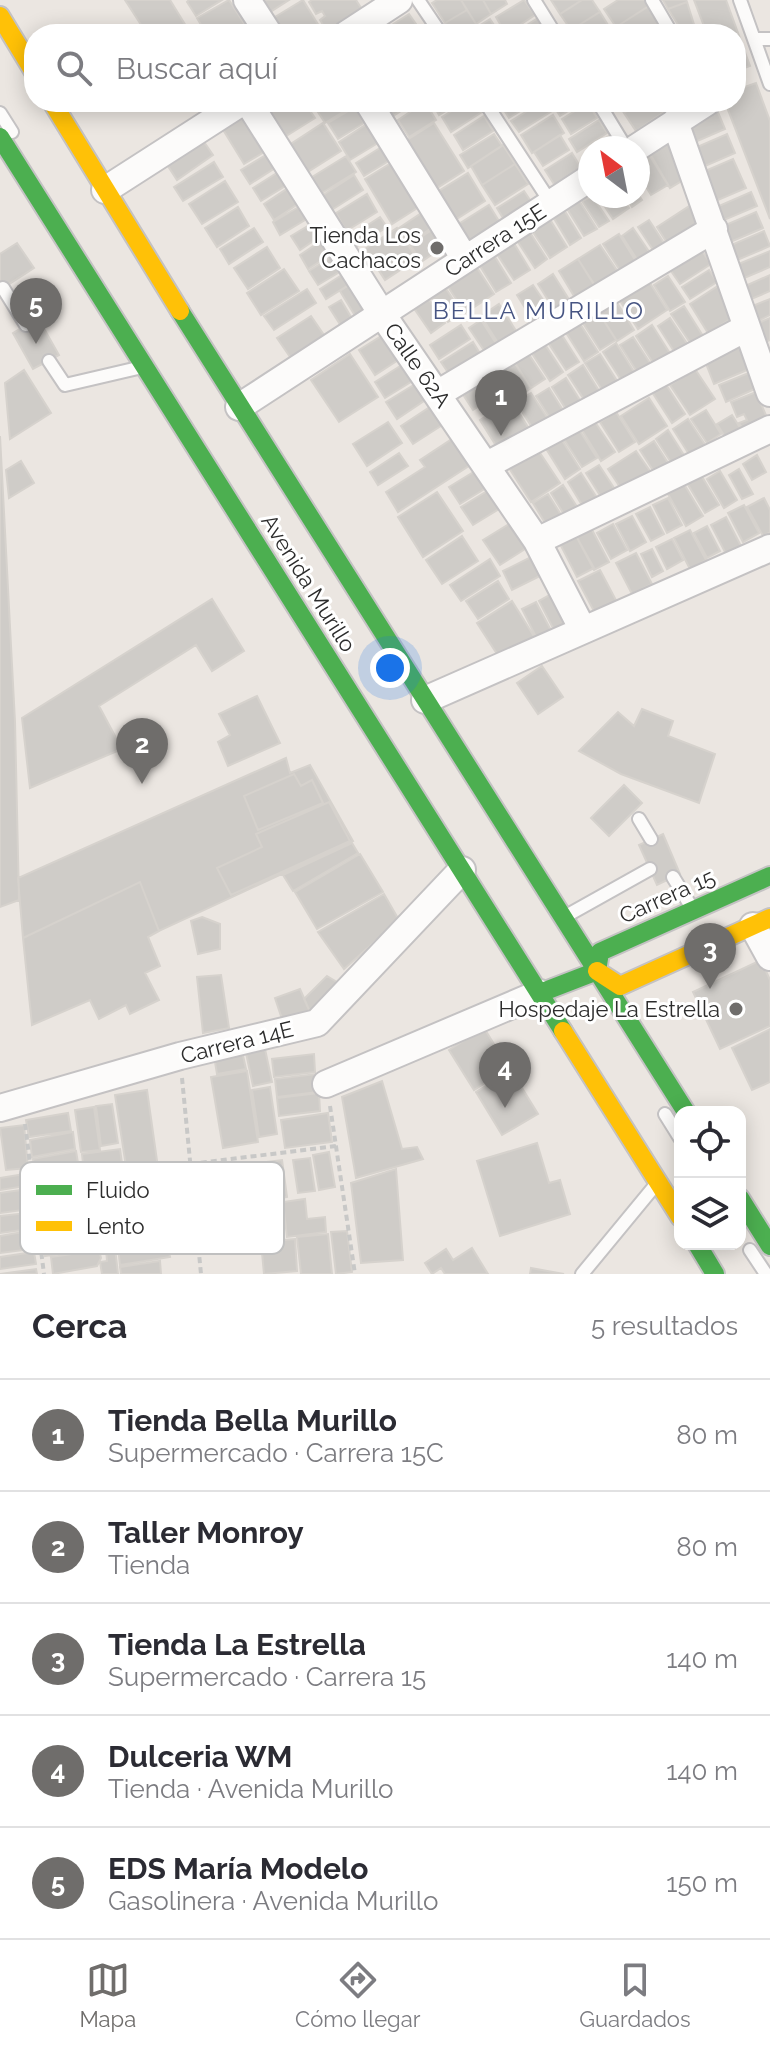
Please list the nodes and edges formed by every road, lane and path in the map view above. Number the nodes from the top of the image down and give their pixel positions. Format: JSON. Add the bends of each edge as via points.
{"nodes":[{"id":1,"x":247,"y":0,"type":"edge"},
{"id":2,"x":399,"y":0,"type":"edge"},
{"id":3,"x":418,"y":0,"type":"edge"},
{"id":4,"x":534,"y":0,"type":"edge"},
{"id":5,"x":652,"y":0,"type":"edge"},
{"id":6,"x":740,"y":0,"type":"edge"},
{"id":7,"x":371,"y":8,"type":"edge"},
{"id":8,"x":0,"y":16,"type":"edge"},
{"id":9,"x":263,"y":24,"type":"edge"},
{"id":10,"x":356,"y":24,"type":"edge"},
{"id":11,"x":434,"y":24,"type":"edge"},
{"id":12,"x":549,"y":24,"type":"edge"},
{"id":13,"x":666,"y":24,"type":"edge"},
{"id":14,"x":754,"y":39,"type":"junction"},
{"id":15,"x":770,"y":39,"type":"edge"},
{"id":16,"x":23,"y":72,"type":"edge"},
{"id":17,"x":770,"y":84,"type":"edge"},
{"id":18,"x":42,"y":112,"type":"edge"},
{"id":19,"x":58,"y":112,"type":"edge"},
{"id":20,"x":226,"y":112,"type":"edge"},
{"id":21,"x":254,"y":112,"type":"edge"},
{"id":22,"x":374,"y":112,"type":"edge"},
{"id":23,"x":492,"y":112,"type":"edge"},
{"id":24,"x":604,"y":112,"type":"edge"},
{"id":25,"x":691,"y":112,"type":"edge"},
{"id":26,"x":0,"y":113,"type":"edge"},
{"id":27,"x":675,"y":122,"type":"junction"},
{"id":28,"x":619,"y":136,"type":"edge"},
{"id":29,"x":0,"y":137,"type":"edge"},
{"id":30,"x":650,"y":139,"type":"edge"},
{"id":31,"x":578,"y":186,"type":"edge"},
{"id":32,"x":105,"y":190,"type":"junction"},
{"id":33,"x":551,"y":203,"type":"junction"},
{"id":34,"x":714,"y":229,"type":"junction"},
{"id":35,"x":465,"y":259,"type":"junction"},
{"id":36,"x":3,"y":288,"type":"dead end"},
{"id":37,"x":382,"y":314,"type":"junction"},
{"id":38,"x":26,"y":325,"type":"dead end"},
{"id":39,"x":746,"y":328,"type":"junction"},
{"id":40,"x":49,"y":361,"type":"dead end"},
{"id":41,"x":144,"y":367,"type":"junction"},
{"id":42,"x":439,"y":393,"type":"junction"},
{"id":43,"x":770,"y":393,"type":"edge"},
{"id":44,"x":239,"y":407,"type":"junction"},
{"id":45,"x":770,"y":429,"type":"edge"},
{"id":46,"x":487,"y":465,"type":"junction"},
{"id":47,"x":537,"y":541,"type":"junction"},
{"id":48,"x":770,"y":548,"type":"edge"},
{"id":49,"x":336,"y":585,"type":"dead end"},
{"id":50,"x":583,"y":630,"type":"junction"},
{"id":51,"x":425,"y":700,"type":"junction"},
{"id":52,"x":639,"y":819,"type":"dead end"},
{"id":53,"x":651,"y":839,"type":"dead end"},
{"id":54,"x":650,"y":869,"type":"dead end"},
{"id":55,"x":462,"y":870,"type":"junction"},
{"id":56,"x":770,"y":876,"type":"edge"},
{"id":57,"x":673,"y":877,"type":"dead end"},
{"id":58,"x":693,"y":910,"type":"junction"},
{"id":59,"x":564,"y":918,"type":"junction"},
{"id":60,"x":761,"y":922,"type":"edge"},
{"id":61,"x":770,"y":957,"type":"edge"},
{"id":62,"x":597,"y":971,"type":"junction"},
{"id":63,"x":551,"y":993,"type":"junction"},
{"id":64,"x":180,"y":1056,"type":"junction"},
{"id":65,"x":326,"y":1084,"type":"joint"},
{"id":66,"x":656,"y":1100,"type":"dead end"},
{"id":67,"x":11,"y":1105,"type":"edge"},
{"id":68,"x":682,"y":1106,"type":"edge"},
{"id":69,"x":674,"y":1128,"type":"edge"},
{"id":70,"x":336,"y":1146,"type":"junction"},
{"id":71,"x":24,"y":1162,"type":"edge"},
{"id":72,"x":190,"y":1162,"type":"edge"},
{"id":73,"x":206,"y":1162,"type":"edge"},
{"id":74,"x":658,"y":1183,"type":"junction"},
{"id":75,"x":674,"y":1208,"type":"edge"},
{"id":76,"x":746,"y":1208,"type":"edge"},
{"id":77,"x":746,"y":1242,"type":"edge"},
{"id":78,"x":770,"y":1246,"type":"edge"},
{"id":79,"x":701,"y":1250,"type":"edge"},
{"id":80,"x":41,"y":1254,"type":"edge"},
{"id":81,"x":199,"y":1254,"type":"edge"},
{"id":82,"x":44,"y":1274,"type":"edge"},
{"id":83,"x":201,"y":1274,"type":"edge"},
{"id":84,"x":355,"y":1274,"type":"edge"},
{"id":85,"x":582,"y":1274,"type":"edge"},
{"id":86,"x":715,"y":1274,"type":"edge"},
{"id":87,"x":766,"y":1274,"type":"edge"}],
"edges":[{"from":1,"to":9,"type":"street"},
{"from":2,"to":7,"type":"street"},
{"from":3,"to":11,"type":"lane"},
{"from":4,"to":12,"type":"lane"},
{"from":5,"to":13,"type":"lane"},
{"from":6,"to":14,"type":"lane"},
{"from":7,"to":10,"type":"street"},
{"from":8,"to":16,"type":"main road"},
{"from":14,"to":15,"type":"lane"},
{"from":14,"to":17,"type":"lane"},
{"from":18,"to":49,"type":"lane"},
{"from":19,"to":32,"type":"main road","name":"Avenida Murillo"},
{"from":20,"to":32,"type":"street"},
{"from":21,"to":37,"type":"street","name":"Calle 62A"},
{"from":22,"to":35,"type":"street"},
{"from":23,"to":33,"type":"lane"},
{"from":24,"to":28,"type":"lane"},
{"from":25,"to":27,"type":"street"},
{"from":26,"to":63,"type":"lane"},
{"from":27,"to":30,"type":"street"},
{"from":27,"to":34,"type":"street"},
{"from":29,"to":41,"type":"main road","name":"Avenida Murillo"},
{"from":31,"to":33,"type":"street","name":"Carrera 15E"},
{"from":32,"to":44,"type":"main road","name":"Avenida Murillo"},
{"from":33,"to":35,"type":"street","name":"Carrera 15E"},
{"from":34,"to":39,"type":"street"},
{"from":34,"to":42,"type":"street"},
{"from":35,"to":37,"type":"street","name":"Carrera 15E"},
{"from":36,"to":38,"type":"lane"},
{"from":37,"to":42,"type":"street","name":"Calle 62A"},
{"from":37,"to":44,"type":"street","name":"Carrera 15E"},
{"from":39,"to":43,"type":"street"},
{"from":39,"to":46,"type":"street"},
{"from":40,"to":41,"type":"lane","via":[[65,385]]},
{"from":41,"to":55,"type":"main road","name":"Avenida Murillo"},
{"from":42,"to":46,"type":"street","name":"Calle 62A"},
{"from":44,"to":51,"type":"main road","name":"Avenida Murillo"},
{"from":45,"to":47,"type":"street"},
{"from":46,"to":47,"type":"street","name":"Calle 62A"},
{"from":47,"to":50,"type":"street","name":"Calle 62A"},
{"from":48,"to":50,"type":"street"},
{"from":50,"to":51,"type":"street"},
{"from":51,"to":59,"type":"main road","name":"Avenida Murillo"},
{"from":52,"to":53,"type":"lane"},
{"from":54,"to":59,"type":"lane"},
{"from":55,"to":63,"type":"main road","name":"Avenida Murillo"},
{"from":55,"to":64,"type":"street","name":"Carrera 14E","via":[[317,1023]]},
{"from":56,"to":58,"type":"main road","name":"Carrera 15"},
{"from":57,"to":58,"type":"lane"},
{"from":58,"to":62,"type":"main road","name":"Carrera 15","via":[[600,952]]},
{"from":59,"to":62,"type":"main road","name":"Avenida Murillo"},
{"from":60,"to":61,"type":"street"},
{"from":60,"to":62,"type":"main road","via":[[620,986]]},
{"from":62,"to":63,"type":"main road"},
{"from":62,"to":68,"type":"main road","name":"Avenida Murillo"},
{"from":63,"to":65,"type":"street"},
{"from":63,"to":74,"type":"main road","name":"Avenida Murillo"},
{"from":64,"to":67,"type":"street","name":"Carrera 14E"},
{"from":64,"to":72,"type":"path"},
{"from":65,"to":70,"type":"path"},
{"from":66,"to":69,"type":"lane"},
{"from":67,"to":71,"type":"path"},
{"from":70,"to":73,"type":"path"},
{"from":70,"to":84,"type":"path"},
{"from":74,"to":75,"type":"main road","name":"Avenida Murillo"},
{"from":74,"to":85,"type":"lane"},
{"from":76,"to":78,"type":"main road"},
{"from":77,"to":87,"type":"lane"},
{"from":79,"to":86,"type":"main road"},
{"from":80,"to":82,"type":"path"},
{"from":81,"to":83,"type":"path"}]}
